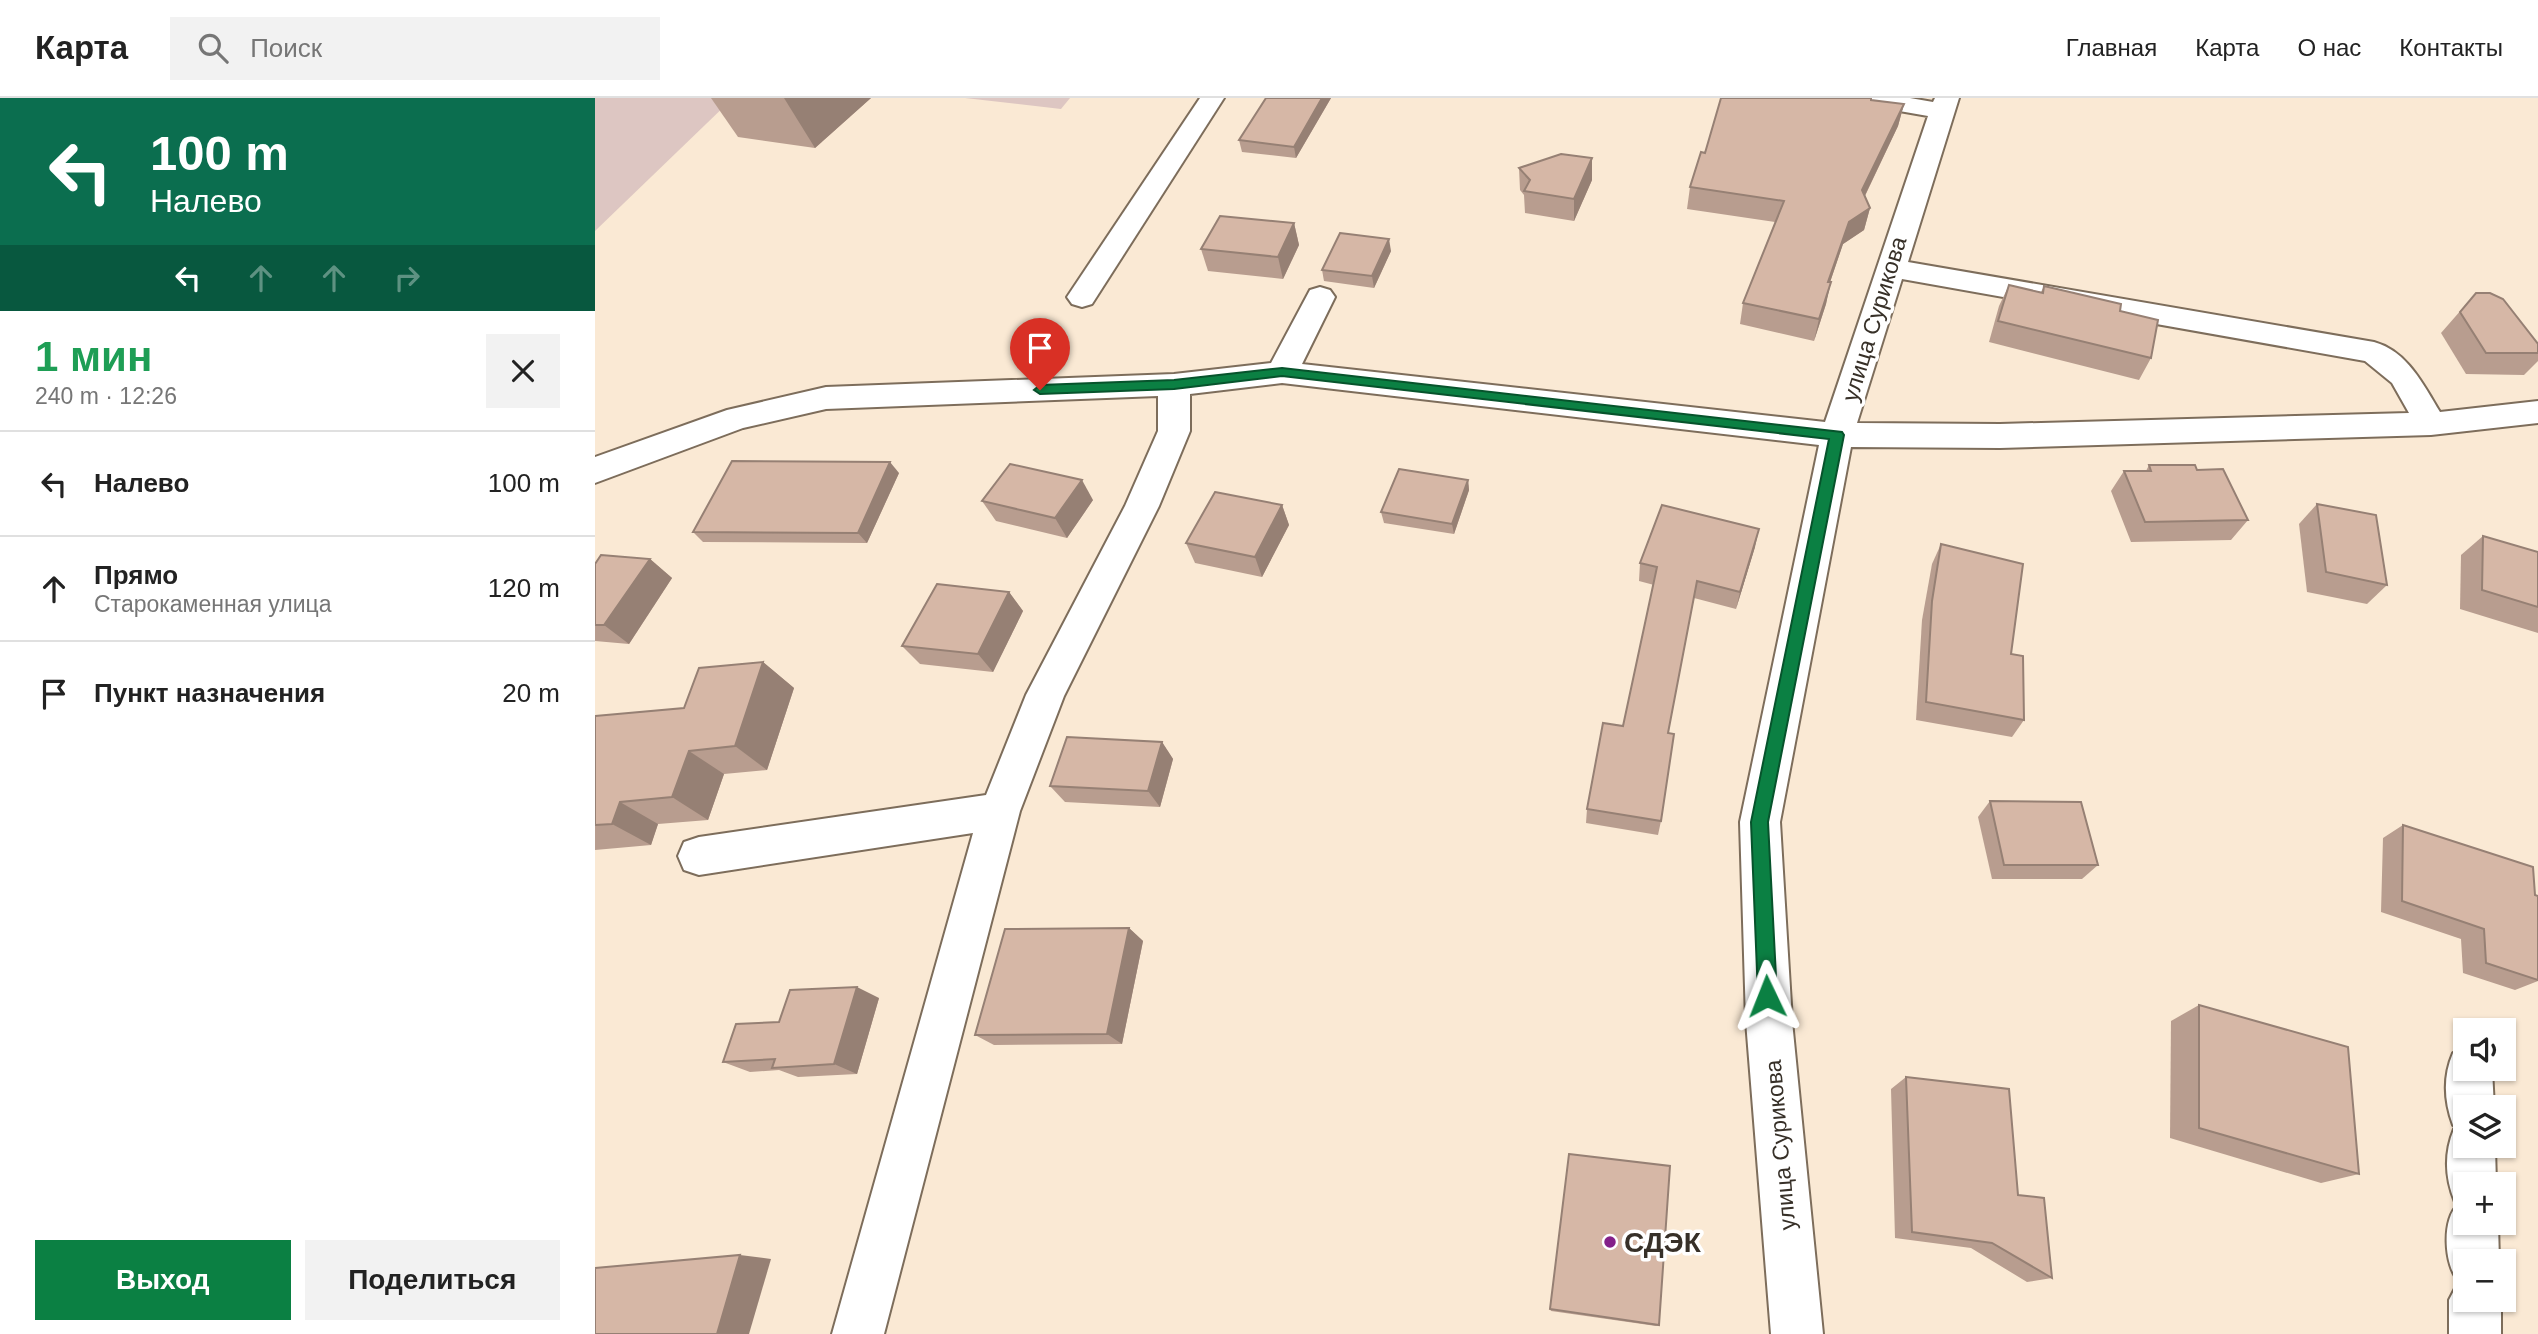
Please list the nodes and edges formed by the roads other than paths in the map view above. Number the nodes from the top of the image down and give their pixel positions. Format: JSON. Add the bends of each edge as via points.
{"nodes":[{"id":1,"x":1212,"y":98,"type":"edge"},
{"id":2,"x":1865,"y":98,"type":"edge"},
{"id":3,"x":1944,"y":105,"type":"edge"},
{"id":4,"x":1889,"y":268,"type":"junction"},
{"id":5,"x":1081,"y":297,"type":"dead end"},
{"id":6,"x":1320,"y":297,"type":"dead end"},
{"id":7,"x":1282,"y":372,"type":"junction"},
{"id":8,"x":1174,"y":384,"type":"junction"},
{"id":9,"x":2538,"y":412,"type":"edge"},
{"id":10,"x":2431,"y":424,"type":"junction"},
{"id":11,"x":1837,"y":435,"type":"junction"},
{"id":12,"x":595,"y":471,"type":"edge"},
{"id":13,"x":1000,"y":811,"type":"junction"},
{"id":14,"x":699,"y":856,"type":"dead end"},
{"id":15,"x":2475,"y":1312,"type":"edge"},
{"id":16,"x":857,"y":1334,"type":"edge"},
{"id":17,"x":1797,"y":1334,"type":"edge"},
{"id":18,"x":2475,"y":1334,"type":"edge"}],
"edges":[{"from":1,"to":5,"type":"street"},
{"from":2,"to":3,"type":"street"},
{"from":3,"to":4,"type":"street","name":"улица Сурикова"},
{"from":4,"to":10,"type":"street","via":[[2374,352],[2403,376]]},
{"from":4,"to":11,"type":"street","name":"улица Сурикова"},
{"from":6,"to":7,"type":"street"},
{"from":7,"to":8,"type":"street"},
{"from":7,"to":11,"type":"street"},
{"from":8,"to":12,"type":"street","via":[[826,398],[739,418]]},
{"from":8,"to":13,"type":"street","via":[[1174,431],[1142,506],[1045,695]]},
{"from":9,"to":10,"type":"street"},
{"from":10,"to":11,"type":"street","via":[[2000,436]]},
{"from":11,"to":17,"type":"street","name":"улица Сурикова","via":[[1760,822],[1769,1021]]},
{"from":13,"to":14,"type":"street"},
{"from":13,"to":16,"type":"street"},
{"from":15,"to":18,"type":"street"}]}
